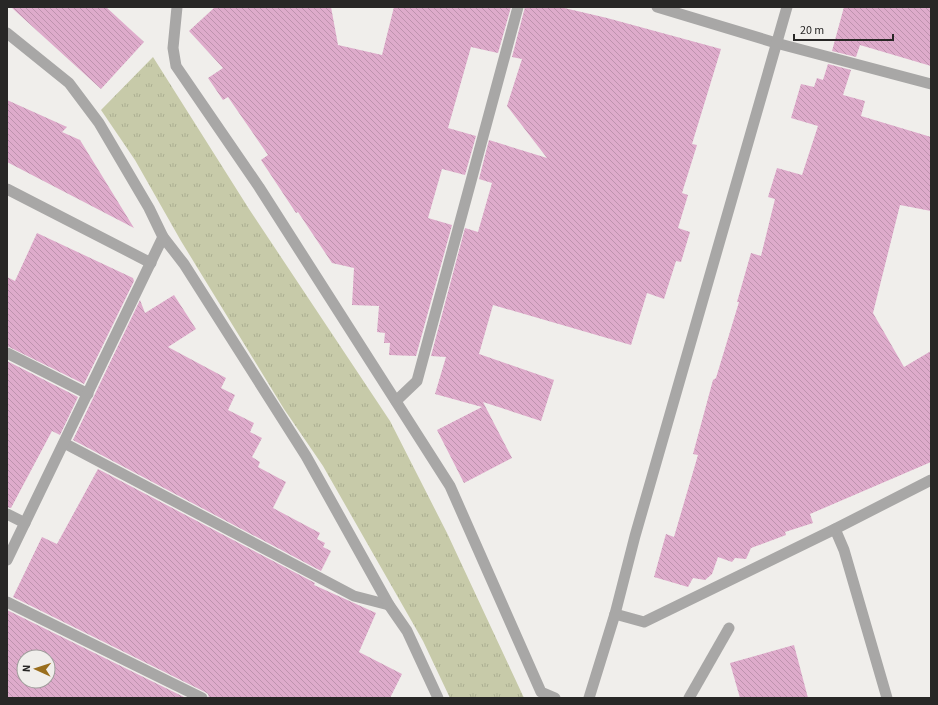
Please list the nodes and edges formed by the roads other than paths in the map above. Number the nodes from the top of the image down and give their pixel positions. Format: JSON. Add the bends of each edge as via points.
{"nodes":[{"id":1,"x":177,"y":7,"type":"edge"},
{"id":2,"x":518,"y":7,"type":"edge"},
{"id":3,"x":657,"y":7,"type":"edge"},
{"id":4,"x":787,"y":7,"type":"edge"},
{"id":5,"x":7,"y":33,"type":"edge"},
{"id":6,"x":776,"y":43,"type":"junction"},
{"id":7,"x":931,"y":84,"type":"edge"},
{"id":8,"x":7,"y":189,"type":"edge"},
{"id":9,"x":163,"y":237,"type":"junction"},
{"id":10,"x":151,"y":263,"type":"junction"},
{"id":11,"x":7,"y":353,"type":"edge"},
{"id":12,"x":88,"y":394,"type":"junction"},
{"id":13,"x":396,"y":401,"type":"junction"},
{"id":14,"x":64,"y":443,"type":"junction"},
{"id":15,"x":931,"y":480,"type":"edge"},
{"id":16,"x":7,"y":514,"type":"edge"},
{"id":17,"x":26,"y":523,"type":"junction"},
{"id":18,"x":835,"y":529,"type":"junction"},
{"id":19,"x":7,"y":560,"type":"edge"},
{"id":20,"x":7,"y":602,"type":"edge"},
{"id":21,"x":389,"y":605,"type":"junction"},
{"id":22,"x":615,"y":614,"type":"junction"},
{"id":23,"x":729,"y":628,"type":"dead end"},
{"id":24,"x":202,"y":698,"type":"edge"},
{"id":25,"x":438,"y":698,"type":"edge"},
{"id":26,"x":555,"y":698,"type":"edge"},
{"id":27,"x":589,"y":698,"type":"edge"},
{"id":28,"x":689,"y":698,"type":"edge"},
{"id":29,"x":887,"y":698,"type":"edge"}],
"edges":[{"from":1,"to":13,"type":"street","via":[[172,48],[176,66],[260,187]]},
{"from":2,"to":13,"type":"street","via":[[418,381]]},
{"from":3,"to":6,"type":"street"},
{"from":4,"to":6,"type":"street"},
{"from":5,"to":9,"type":"street","via":[[74,89],[99,123]]},
{"from":6,"to":7,"type":"street"},
{"from":6,"to":22,"type":"street","via":[[637,528]]},
{"from":8,"to":10,"type":"street"},
{"from":9,"to":10,"type":"street"},
{"from":9,"to":21,"type":"street","via":[[184,264],[306,456]]},
{"from":10,"to":12,"type":"street"},
{"from":11,"to":12,"type":"street"},
{"from":12,"to":14,"type":"street"},
{"from":13,"to":26,"type":"street","via":[[450,486],[541,692]]},
{"from":14,"to":17,"type":"street"},
{"from":14,"to":21,"type":"street","via":[[354,596]]},
{"from":15,"to":18,"type":"street"},
{"from":16,"to":17,"type":"street"},
{"from":17,"to":19,"type":"street"},
{"from":18,"to":22,"type":"street","via":[[644,622]]},
{"from":18,"to":29,"type":"street","via":[[844,550]]},
{"from":20,"to":24,"type":"street"},
{"from":21,"to":25,"type":"street","via":[[407,631]]},
{"from":22,"to":27,"type":"street"},
{"from":23,"to":28,"type":"street"}]}
